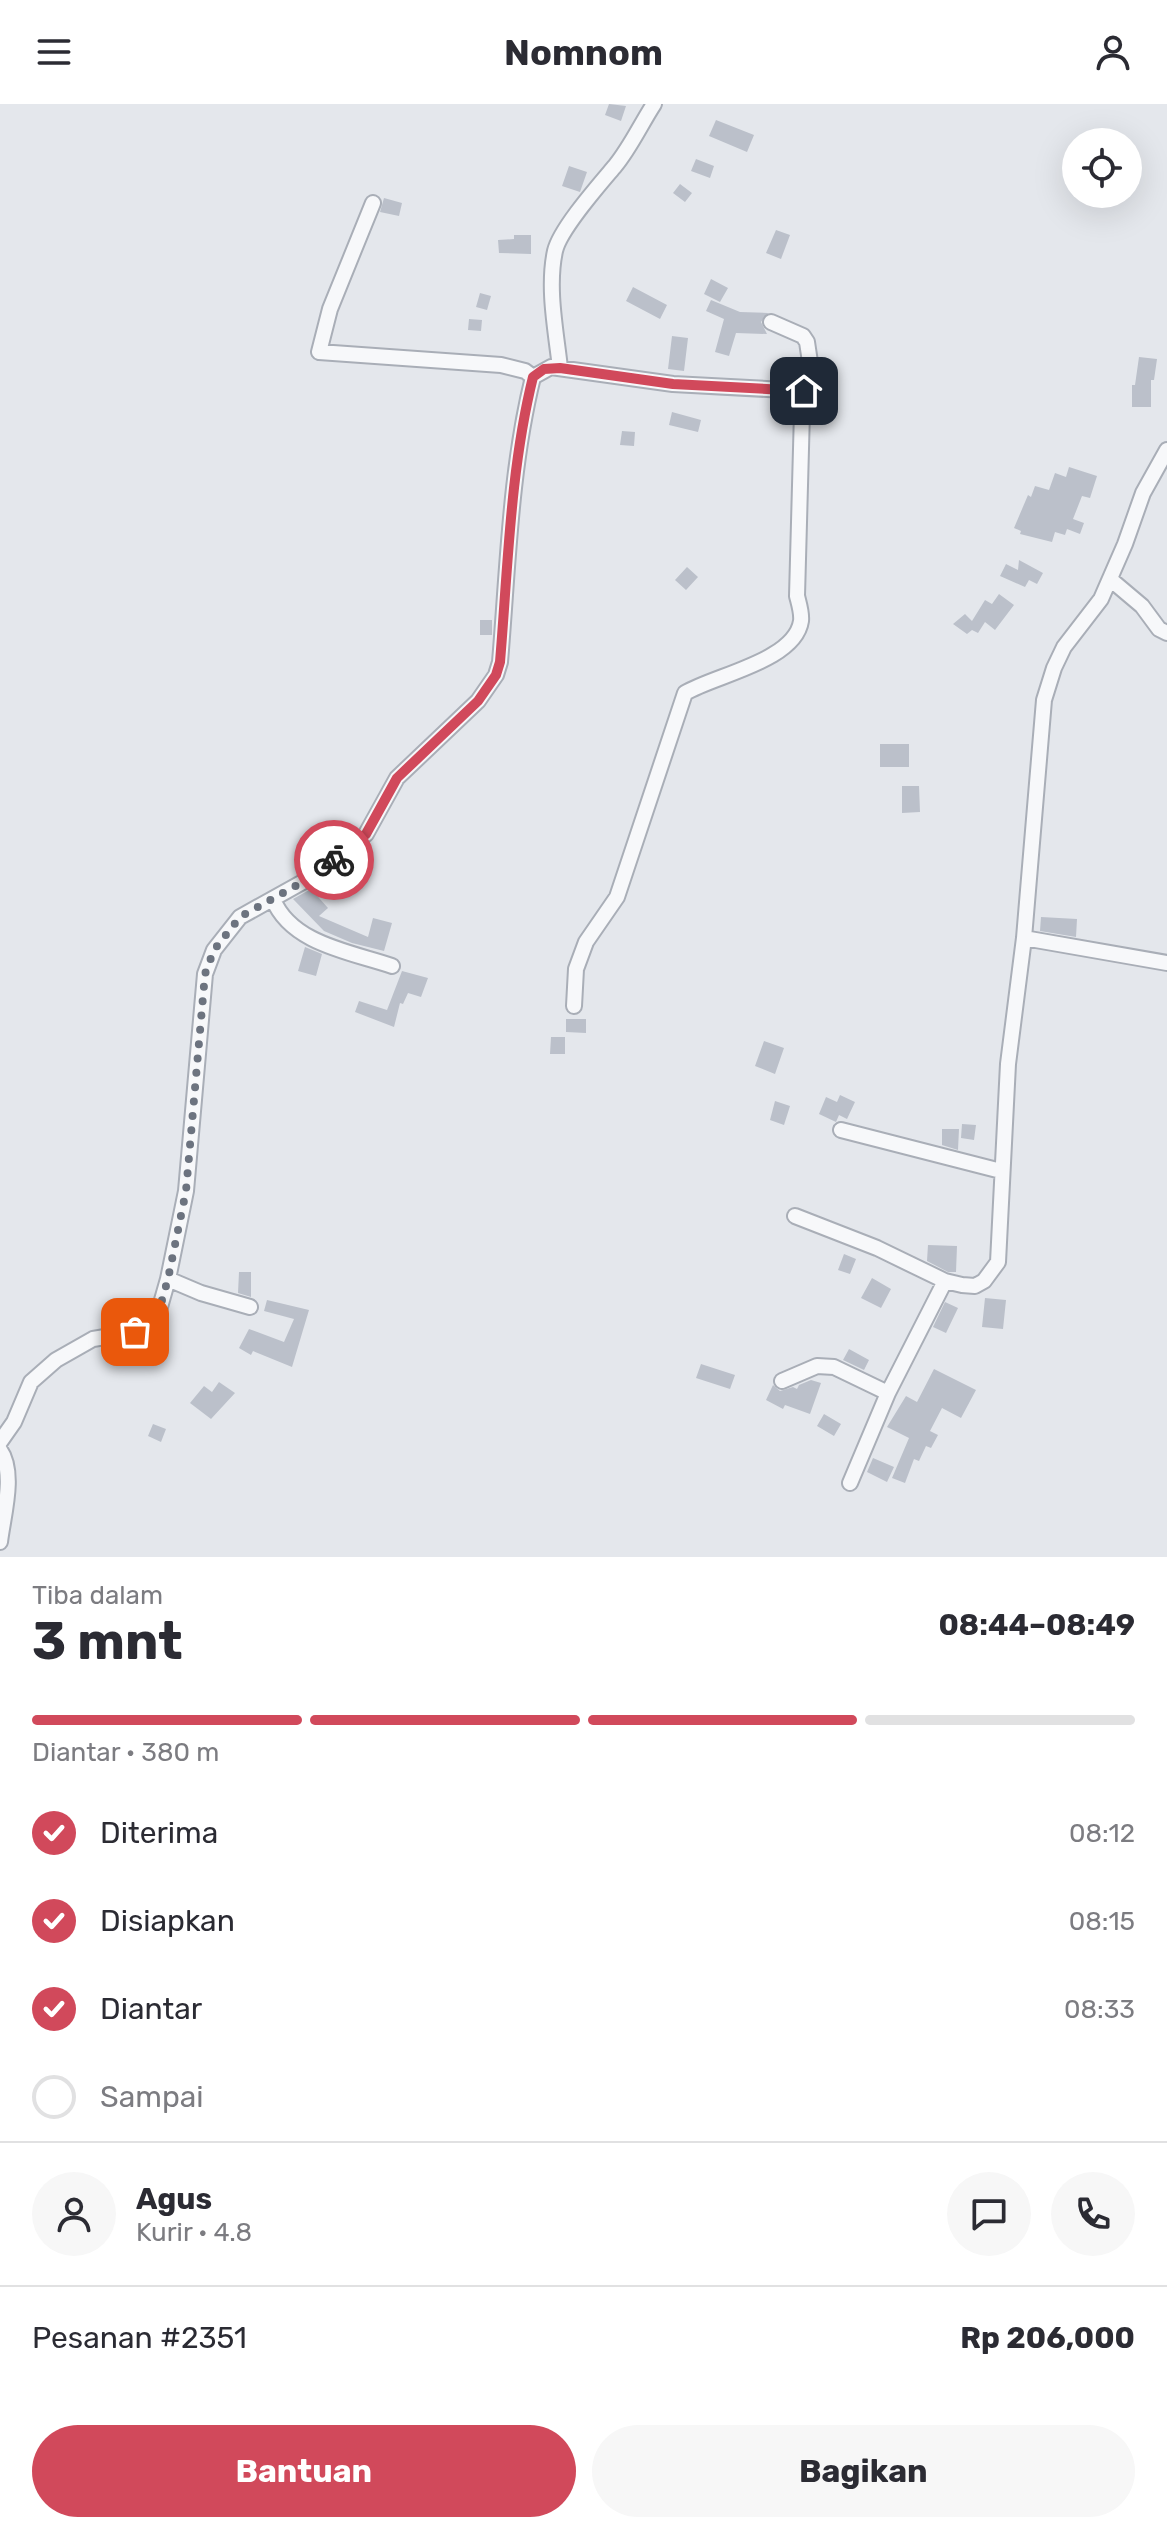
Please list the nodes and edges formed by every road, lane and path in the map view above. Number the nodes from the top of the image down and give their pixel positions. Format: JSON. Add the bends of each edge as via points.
{"nodes":[{"id":1,"x":654,"y":104,"type":"edge"},
{"id":2,"x":373,"y":203,"type":"dead end"},
{"id":3,"x":771,"y":322,"type":"dead end"},
{"id":4,"x":560,"y":368,"type":"junction"},
{"id":5,"x":533,"y":377,"type":"junction"},
{"id":6,"x":804,"y":391,"type":"junction"},
{"id":7,"x":1167,"y":450,"type":"edge"},
{"id":8,"x":1110,"y":579,"type":"junction"},
{"id":9,"x":1167,"y":633,"type":"edge"},
{"id":10,"x":273,"y":899,"type":"junction"},
{"id":11,"x":1024,"y":938,"type":"junction"},
{"id":12,"x":1167,"y":963,"type":"edge"},
{"id":13,"x":392,"y":966,"type":"dead end"},
{"id":14,"x":574,"y":1006,"type":"dead end"},
{"id":15,"x":841,"y":1130,"type":"dead end"},
{"id":16,"x":1001,"y":1171,"type":"junction"},
{"id":17,"x":795,"y":1216,"type":"dead end"},
{"id":18,"x":168,"y":1279,"type":"junction"},
{"id":19,"x":945,"y":1281,"type":"junction"},
{"id":20,"x":250,"y":1307,"type":"dead end"},
{"id":21,"x":782,"y":1381,"type":"dead end"},
{"id":22,"x":888,"y":1393,"type":"junction"},
{"id":23,"x":0,"y":1442,"type":"edge"},
{"id":24,"x":0,"y":1450,"type":"edge"},
{"id":25,"x":850,"y":1483,"type":"dead end"},
{"id":26,"x":0,"y":1542,"type":"edge"}],
"edges":[{"from":1,"to":4,"type":"street","via":[[559,241],[552,295]]},
{"from":2,"to":5,"type":"street","via":[[330,309],[319,352],[501,365]]},
{"from":3,"to":6,"type":"street","via":[[807,342],[810,362]]},
{"from":4,"to":5,"type":"street","via":[[544,369]]},
{"from":4,"to":6,"type":"street","via":[[673,384]]},
{"from":5,"to":10,"type":"street","via":[[521,426],[496,675],[478,701],[397,778],[366,834]]},
{"from":6,"to":14,"type":"street","via":[[799,628],[787,646],[770,656],[685,693],[617,897],[586,942],[576,969]]},
{"from":7,"to":8,"type":"street","via":[[1143,493]]},
{"from":8,"to":9,"type":"street"},
{"from":8,"to":11,"type":"street","via":[[1064,647],[1044,700]]},
{"from":10,"to":13,"type":"street","via":[[288,923],[310,939]]},
{"from":10,"to":18,"type":"street","via":[[240,917],[214,950],[205,974],[186,1191]]},
{"from":11,"to":12,"type":"street"},
{"from":11,"to":16,"type":"street"},
{"from":15,"to":16,"type":"street"},
{"from":16,"to":19,"type":"street","via":[[998,1262],[975,1286]]},
{"from":17,"to":19,"type":"street"},
{"from":18,"to":20,"type":"street"},
{"from":18,"to":23,"type":"street","via":[[149,1323],[135,1332],[93,1339],[31,1382]]},
{"from":19,"to":22,"type":"street"},
{"from":21,"to":22,"type":"street","via":[[817,1366],[834,1367]]},
{"from":22,"to":25,"type":"street"},
{"from":24,"to":26,"type":"street","via":[[7,1479]]}]}
